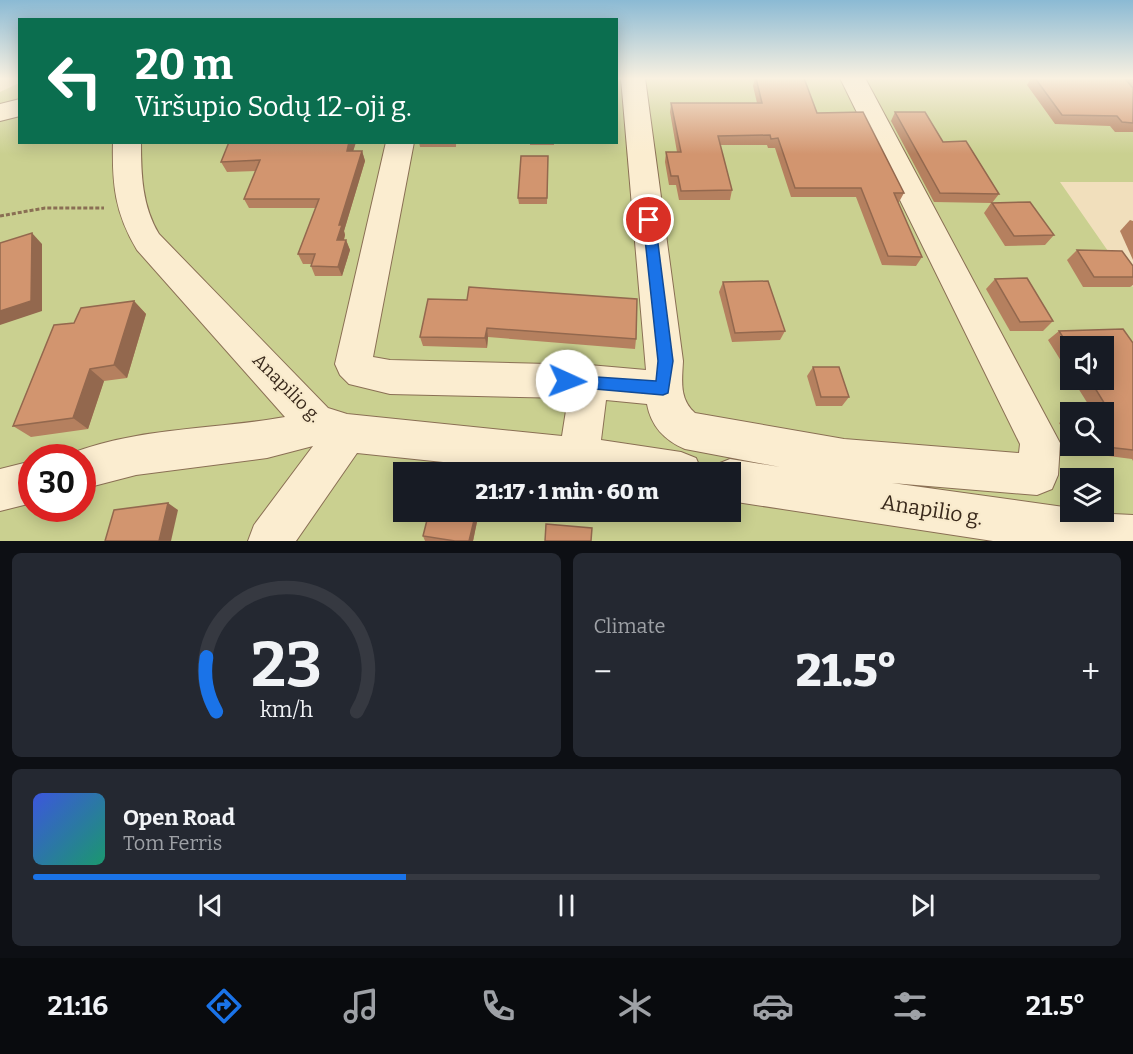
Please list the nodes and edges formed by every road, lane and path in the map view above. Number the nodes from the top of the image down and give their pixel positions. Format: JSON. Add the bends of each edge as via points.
{"nodes":[{"id":1,"x":636,"y":103,"type":"edge"},
{"id":2,"x":865,"y":103,"type":"edge"},
{"id":3,"x":18,"y":108,"type":"edge"},
{"id":4,"x":0,"y":113,"type":"edge"},
{"id":5,"x":127,"y":144,"type":"edge"},
{"id":6,"x":400,"y":144,"type":"edge"},
{"id":7,"x":132,"y":210,"type":"junction"},
{"id":8,"x":0,"y":216,"type":"edge"},
{"id":9,"x":589,"y":382,"type":"junction"},
{"id":10,"x":663,"y":388,"type":"junction"},
{"id":11,"x":331,"y":427,"type":"junction"},
{"id":12,"x":579,"y":457,"type":"junction"},
{"id":13,"x":613,"y":462,"type":"edge"},
{"id":14,"x":96,"y":465,"type":"edge"},
{"id":15,"x":741,"y":482,"type":"edge"},
{"id":16,"x":18,"y":486,"type":"edge"},
{"id":17,"x":0,"y":490,"type":"edge"},
{"id":18,"x":1133,"y":537,"type":"edge"},
{"id":19,"x":270,"y":541,"type":"edge"}],
"edges":[{"from":1,"to":10,"type":"street","via":[[665,361]]},
{"from":2,"to":10,"type":"street","via":[[1040,443],[1037,475],[844,459],[685,430],[668,414]]},
{"from":3,"to":4,"type":"street"},
{"from":5,"to":7,"type":"street","name":"Anapilio g."},
{"from":6,"to":9,"type":"street","via":[[353,364],[362,372],[390,377]]},
{"from":7,"to":8,"type":"path","via":[[73,206]]},
{"from":7,"to":11,"type":"street","name":"Anapilio g.","via":[[148,243]]},
{"from":9,"to":10,"type":"street"},
{"from":9,"to":12,"type":"street"},
{"from":11,"to":12,"type":"street"},
{"from":11,"to":14,"type":"street","via":[[136,455]]},
{"from":11,"to":19,"type":"street"},
{"from":12,"to":13,"type":"street"},
{"from":15,"to":18,"type":"street","name":"Anapilio g."},
{"from":16,"to":17,"type":"street"}]}
